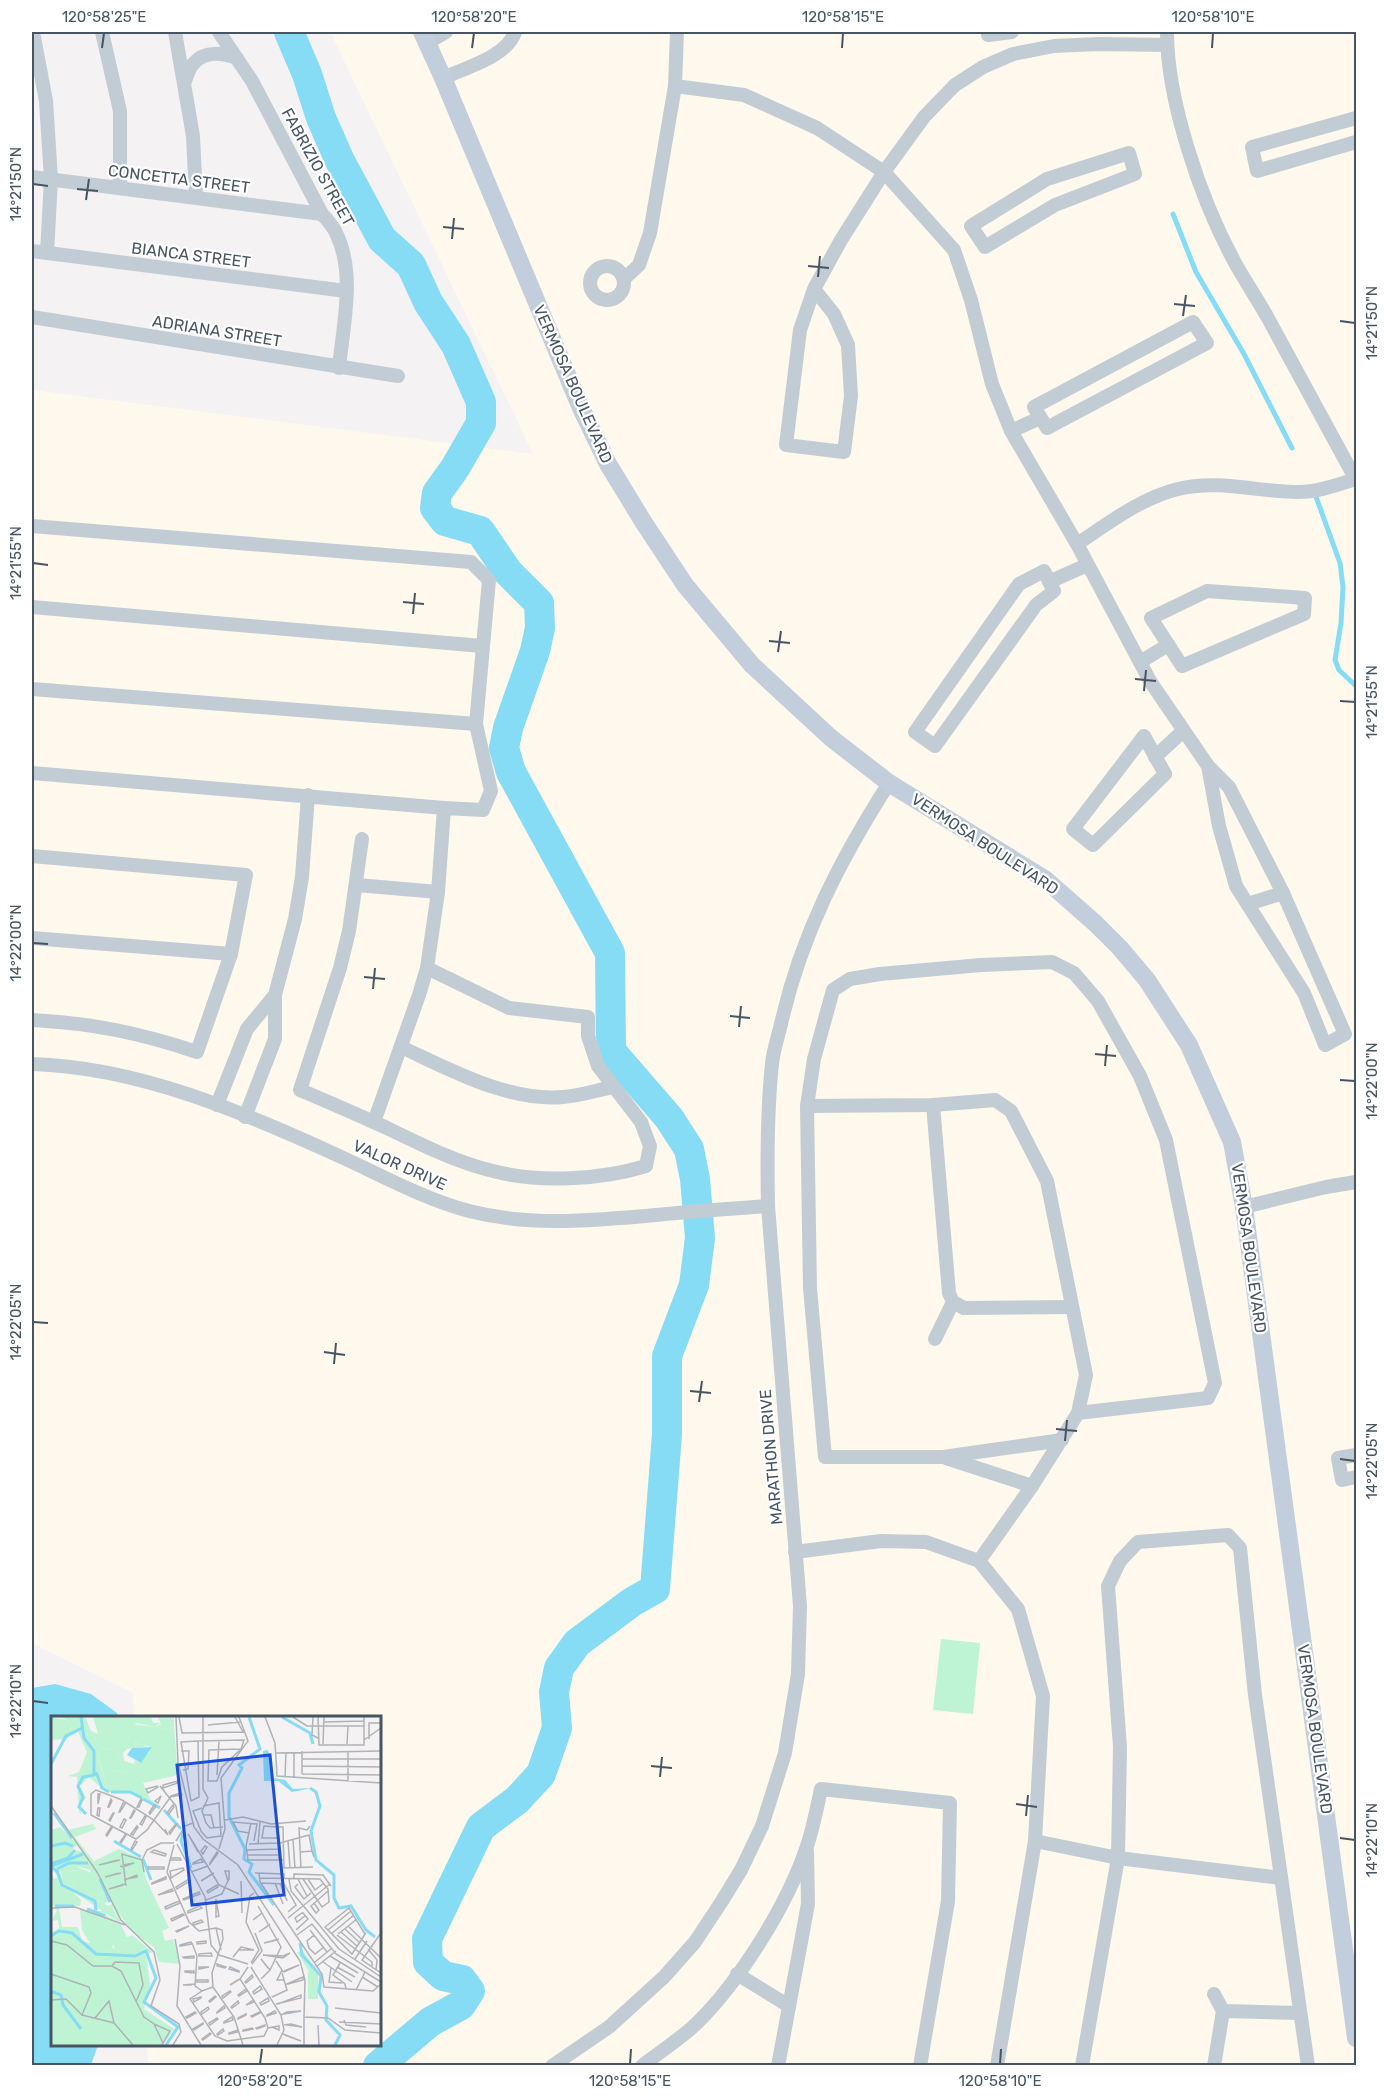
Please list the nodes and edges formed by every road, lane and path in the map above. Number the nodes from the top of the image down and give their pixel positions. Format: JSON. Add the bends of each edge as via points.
{"nodes":[{"id":1,"x":33,"y":32,"type":"edge"},
{"id":2,"x":102,"y":32,"type":"edge"},
{"id":3,"x":175,"y":32,"type":"edge"},
{"id":4,"x":219,"y":32,"type":"edge"},
{"id":5,"x":446,"y":32,"type":"edge"},
{"id":6,"x":515,"y":32,"type":"edge"},
{"id":7,"x":677,"y":32,"type":"edge"},
{"id":8,"x":988,"y":32,"type":"edge"},
{"id":9,"x":1013,"y":32,"type":"edge"},
{"id":10,"x":424,"y":37,"type":"edge"},
{"id":11,"x":1167,"y":38,"type":"edge"},
{"id":12,"x":1013,"y":54,"type":"junction"},
{"id":13,"x":237,"y":58,"type":"junction"},
{"id":14,"x":443,"y":78,"type":"junction"},
{"id":15,"x":185,"y":81,"type":"junction"},
{"id":16,"x":675,"y":86,"type":"junction"},
{"id":17,"x":1356,"y":118,"type":"edge"},
{"id":18,"x":1356,"y":142,"type":"edge"},
{"id":19,"x":885,"y":172,"type":"junction"},
{"id":20,"x":32,"y":177,"type":"edge"},
{"id":21,"x":51,"y":179,"type":"junction"},
{"id":22,"x":120,"y":188,"type":"junction"},
{"id":23,"x":196,"y":197,"type":"junction"},
{"id":24,"x":322,"y":214,"type":"junction"},
{"id":25,"x":976,"y":236,"type":"junction"},
{"id":26,"x":954,"y":250,"type":"junction"},
{"id":27,"x":32,"y":251,"type":"edge"},
{"id":28,"x":46,"y":253,"type":"junction"},
{"id":29,"x":624,"y":279,"type":"dead end"},
{"id":30,"x":814,"y":289,"type":"junction"},
{"id":31,"x":346,"y":291,"type":"junction"},
{"id":32,"x":32,"y":317,"type":"edge"},
{"id":33,"x":339,"y":368,"type":"junction"},
{"id":34,"x":398,"y":376,"type":"dead end"},
{"id":35,"x":1040,"y":418,"type":"junction"},
{"id":36,"x":1011,"y":431,"type":"junction"},
{"id":37,"x":1356,"y":479,"type":"edge"},
{"id":38,"x":32,"y":526,"type":"edge"},
{"id":39,"x":1077,"y":544,"type":"junction"},
{"id":40,"x":1087,"y":565,"type":"junction"},
{"id":41,"x":1049,"y":582,"type":"junction"},
{"id":42,"x":32,"y":608,"type":"edge"},
{"id":43,"x":482,"y":645,"type":"junction"},
{"id":44,"x":1168,"y":645,"type":"junction"},
{"id":45,"x":1140,"y":662,"type":"junction"},
{"id":46,"x":32,"y":689,"type":"edge"},
{"id":47,"x":476,"y":724,"type":"junction"},
{"id":48,"x":1184,"y":731,"type":"junction"},
{"id":49,"x":1155,"y":757,"type":"junction"},
{"id":50,"x":1208,"y":766,"type":"junction"},
{"id":51,"x":32,"y":773,"type":"edge"},
{"id":52,"x":889,"y":783,"type":"junction"},
{"id":53,"x":308,"y":795,"type":"junction"},
{"id":54,"x":444,"y":808,"type":"junction"},
{"id":55,"x":362,"y":839,"type":"dead end"},
{"id":56,"x":32,"y":856,"type":"edge"},
{"id":57,"x":357,"y":885,"type":"junction"},
{"id":58,"x":438,"y":892,"type":"junction"},
{"id":59,"x":1283,"y":894,"type":"junction"},
{"id":60,"x":1248,"y":904,"type":"junction"},
{"id":61,"x":32,"y":938,"type":"edge"},
{"id":62,"x":231,"y":954,"type":"junction"},
{"id":63,"x":427,"y":968,"type":"junction"},
{"id":64,"x":275,"y":995,"type":"junction"},
{"id":65,"x":32,"y":1020,"type":"edge"},
{"id":66,"x":401,"y":1047,"type":"junction"},
{"id":67,"x":32,"y":1064,"type":"edge"},
{"id":68,"x":614,"y":1087,"type":"junction"},
{"id":69,"x":217,"y":1105,"type":"junction"},
{"id":70,"x":807,"y":1106,"type":"junction"},
{"id":71,"x":933,"y":1106,"type":"junction"},
{"id":72,"x":245,"y":1117,"type":"junction"},
{"id":73,"x":374,"y":1122,"type":"junction"},
{"id":74,"x":1356,"y":1182,"type":"edge"},
{"id":75,"x":768,"y":1206,"type":"junction"},
{"id":76,"x":1244,"y":1207,"type":"junction"},
{"id":77,"x":953,"y":1302,"type":"junction"},
{"id":78,"x":1072,"y":1307,"type":"junction"},
{"id":79,"x":935,"y":1339,"type":"dead end"},
{"id":80,"x":1078,"y":1413,"type":"junction"},
{"id":81,"x":1062,"y":1440,"type":"junction"},
{"id":82,"x":1356,"y":1455,"type":"edge"},
{"id":83,"x":944,"y":1457,"type":"junction"},
{"id":84,"x":1356,"y":1477,"type":"edge"},
{"id":85,"x":1032,"y":1486,"type":"junction"},
{"id":86,"x":795,"y":1552,"type":"junction"},
{"id":87,"x":980,"y":1561,"type":"junction"},
{"id":88,"x":1035,"y":1841,"type":"junction"},
{"id":89,"x":807,"y":1847,"type":"junction"},
{"id":90,"x":1118,"y":1858,"type":"junction"},
{"id":91,"x":1281,"y":1878,"type":"junction"},
{"id":92,"x":737,"y":1974,"type":"junction"},
{"id":93,"x":1214,"y":1994,"type":"dead end"},
{"id":94,"x":789,"y":2006,"type":"junction"},
{"id":95,"x":1222,"y":2011,"type":"junction"},
{"id":96,"x":1300,"y":2013,"type":"junction"},
{"id":97,"x":1356,"y":2038,"type":"edge"},
{"id":98,"x":552,"y":2066,"type":"edge"},
{"id":99,"x":642,"y":2066,"type":"edge"},
{"id":100,"x":778,"y":2066,"type":"edge"},
{"id":101,"x":920,"y":2066,"type":"edge"},
{"id":102,"x":997,"y":2066,"type":"edge"},
{"id":103,"x":1082,"y":2066,"type":"edge"},
{"id":104,"x":1214,"y":2066,"type":"edge"},
{"id":105,"x":1308,"y":2066,"type":"edge"}],
"edges":[{"from":1,"to":21,"type":"street","via":[[46,101]]},
{"from":2,"to":22,"type":"street","via":[[120,111]]},
{"from":3,"to":15,"type":"street"},
{"from":4,"to":13,"type":"street","name":"FABRIZIO STREET"},
{"from":5,"to":10,"type":"street"},
{"from":6,"to":14,"type":"street","via":[[513,39],[493,57]]},
{"from":7,"to":16,"type":"street"},
{"from":8,"to":9,"type":"street"},
{"from":9,"to":12,"type":"street"},
{"from":10,"to":14,"type":"main road","name":"VERMOSA BOULEVARD"},
{"from":11,"to":12,"type":"street","via":[[1054,46]]},
{"from":11,"to":37,"type":"street","via":[[1176,98],[1207,206]]},
{"from":12,"to":19,"type":"street","via":[[955,85],[924,117]]},
{"from":13,"to":15,"type":"street","via":[[224,53],[202,57],[193,63]]},
{"from":13,"to":24,"type":"street","name":"FABRIZIO STREET"},
{"from":14,"to":52,"type":"main road","name":"VERMOSA BOULEVARD","via":[[581,408],[644,524],[685,585],[752,665],[831,738]]},
{"from":15,"to":23,"type":"street"},
{"from":16,"to":19,"type":"street","via":[[744,95],[817,128]]},
{"from":16,"to":29,"type":"street","via":[[650,233],[639,265]]},
{"from":17,"to":18,"type":"street","via":[[1252,147],[1257,171]]},
{"from":19,"to":26,"type":"street"},
{"from":19,"to":30,"type":"street"},
{"from":20,"to":21,"type":"street","name":"CONCETTA STREET"},
{"from":21,"to":22,"type":"street","name":"CONCETTA STREET"},
{"from":21,"to":28,"type":"street"},
{"from":22,"to":23,"type":"street","name":"CONCETTA STREET"},
{"from":23,"to":24,"type":"street","name":"CONCETTA STREET"},
{"from":24,"to":31,"type":"street","name":"FABRIZIO STREET","via":[[336,231],[344,256]]},
{"from":25,"to":25,"type":"street","via":[[971,226],[1047,179],[1129,153],[1135,174],[1055,205],[986,247]]},
{"from":25,"to":26,"type":"street"},
{"from":26,"to":36,"type":"street","via":[[992,384]]},
{"from":27,"to":28,"type":"street","name":"BIANCA STREET"},
{"from":28,"to":31,"type":"street","name":"BIANCA STREET"},
{"from":30,"to":30,"type":"street","via":[[800,330],[786,445],[844,452],[851,396],[848,345],[834,314]]},
{"from":31,"to":33,"type":"street","name":"FABRIZIO STREET"},
{"from":32,"to":33,"type":"street","name":"ADRIANA STREET"},
{"from":33,"to":34,"type":"street","name":"ADRIANA STREET"},
{"from":35,"to":35,"type":"street","via":[[1047,428],[1207,343],[1193,322],[1034,407]]},
{"from":35,"to":36,"type":"street"},
{"from":36,"to":39,"type":"street"},
{"from":37,"to":39,"type":"street","via":[[1299,492],[1233,486],[1180,489],[1152,497]]},
{"from":38,"to":43,"type":"street","via":[[471,562],[489,580]]},
{"from":39,"to":40,"type":"street"},
{"from":40,"to":41,"type":"street"},
{"from":40,"to":45,"type":"street"},
{"from":41,"to":41,"type":"street","via":[[1044,571],[1019,584],[915,732],[935,746],[1036,605],[1054,591]]},
{"from":42,"to":43,"type":"street"},
{"from":43,"to":47,"type":"street"},
{"from":44,"to":44,"type":"street","via":[[1182,666],[1304,614],[1305,598],[1207,591],[1151,618]]},
{"from":44,"to":45,"type":"street"},
{"from":45,"to":48,"type":"street"},
{"from":46,"to":47,"type":"street"},
{"from":47,"to":54,"type":"street","via":[[491,790],[483,810]]},
{"from":48,"to":49,"type":"street"},
{"from":48,"to":50,"type":"street"},
{"from":49,"to":49,"type":"street","via":[[1144,736],[1073,829],[1093,845],[1165,774]]},
{"from":50,"to":59,"type":"street","via":[[1229,787]]},
{"from":50,"to":60,"type":"street","via":[[1236,886]]},
{"from":51,"to":53,"type":"street"},
{"from":52,"to":75,"type":"street","name":"MARATHON DRIVE","via":[[854,838],[820,906],[789,985],[772,1062],[766,1153]]},
{"from":52,"to":76,"type":"main road","name":"VERMOSA BOULEVARD","via":[[1046,880],[1096,924],[1147,980],[1189,1045],[1206,1080],[1232,1142]]},
{"from":53,"to":54,"type":"street"},
{"from":53,"to":64,"type":"street","via":[[302,877]]},
{"from":54,"to":58,"type":"street"},
{"from":55,"to":57,"type":"street"},
{"from":56,"to":62,"type":"street","via":[[246,875]]},
{"from":57,"to":58,"type":"street"},
{"from":57,"to":73,"type":"street","via":[[339,968],[300,1090]]},
{"from":58,"to":63,"type":"street"},
{"from":59,"to":60,"type":"street"},
{"from":59,"to":60,"type":"street","via":[[1345,1034],[1325,1045],[1304,993]]},
{"from":61,"to":62,"type":"street"},
{"from":62,"to":65,"type":"street","via":[[197,1052],[102,1026]]},
{"from":63,"to":66,"type":"street"},
{"from":63,"to":68,"type":"street","via":[[509,1008],[588,1017],[588,1036],[598,1066]]},
{"from":64,"to":69,"type":"street","via":[[247,1029]]},
{"from":64,"to":72,"type":"street","via":[[275,1039]]},
{"from":66,"to":68,"type":"street","via":[[495,1088],[530,1095],[563,1097]]},
{"from":66,"to":73,"type":"street"},
{"from":67,"to":69,"type":"street","name":"VALOR DRIVE","via":[[144,1080]]},
{"from":68,"to":73,"type":"street","via":[[641,1122],[650,1146],[646,1166],[622,1173],[539,1178],[494,1172],[450,1158]]},
{"from":69,"to":72,"type":"street","name":"VALOR DRIVE"},
{"from":70,"to":71,"type":"street"},
{"from":70,"to":80,"type":"street","via":[[814,1059],[833,990],[850,979],[981,965],[1053,962],[1074,973],[1098,1001],[1140,1076],[1166,1140],[1215,1383],[1208,1398]]},
{"from":70,"to":83,"type":"street","via":[[810,1288],[825,1457]]},
{"from":71,"to":77,"type":"street","via":[[949,1293]]},
{"from":71,"to":78,"type":"street","via":[[995,1100],[1011,1111],[1047,1181]]},
{"from":72,"to":75,"type":"street","name":"VALOR DRIVE","via":[[437,1201],[488,1215],[542,1222],[580,1221]]},
{"from":74,"to":76,"type":"street"},
{"from":75,"to":86,"type":"street","name":"MARATHON DRIVE"},
{"from":76,"to":97,"type":"main road","name":"VERMOSA BOULEVARD"},
{"from":77,"to":78,"type":"street","via":[[964,1308]]},
{"from":77,"to":79,"type":"street"},
{"from":78,"to":80,"type":"street","via":[[1086,1375]]},
{"from":80,"to":81,"type":"street"},
{"from":81,"to":83,"type":"street"},
{"from":81,"to":85,"type":"street"},
{"from":82,"to":84,"type":"street","via":[[1338,1458],[1342,1480]]},
{"from":83,"to":85,"type":"street"},
{"from":85,"to":87,"type":"street"},
{"from":86,"to":87,"type":"street","via":[[881,1541],[926,1542]]},
{"from":86,"to":98,"type":"street","name":"MARATHON DRIVE","via":[[800,1606],[798,1674],[785,1753],[762,1826],[722,1901],[664,1977],[609,2027]]},
{"from":87,"to":88,"type":"street","via":[[1018,1609],[1043,1696]]},
{"from":88,"to":90,"type":"street"},
{"from":88,"to":102,"type":"street"},
{"from":89,"to":92,"type":"street","via":[[786,1895]]},
{"from":89,"to":94,"type":"street","via":[[808,1904]]},
{"from":89,"to":101,"type":"street","via":[[821,1789],[951,1803],[948,1901]]},
{"from":90,"to":91,"type":"street"},
{"from":90,"to":91,"type":"street","via":[[1120,1747],[1108,1586],[1120,1561],[1138,1542],[1228,1535],[1240,1548],[1255,1695]]},
{"from":90,"to":103,"type":"street"},
{"from":91,"to":96,"type":"street"},
{"from":92,"to":94,"type":"street"},
{"from":92,"to":99,"type":"street","via":[[696,2024]]},
{"from":93,"to":95,"type":"street"},
{"from":94,"to":100,"type":"street"},
{"from":95,"to":96,"type":"street"},
{"from":95,"to":104,"type":"street"},
{"from":96,"to":105,"type":"street"}]}
